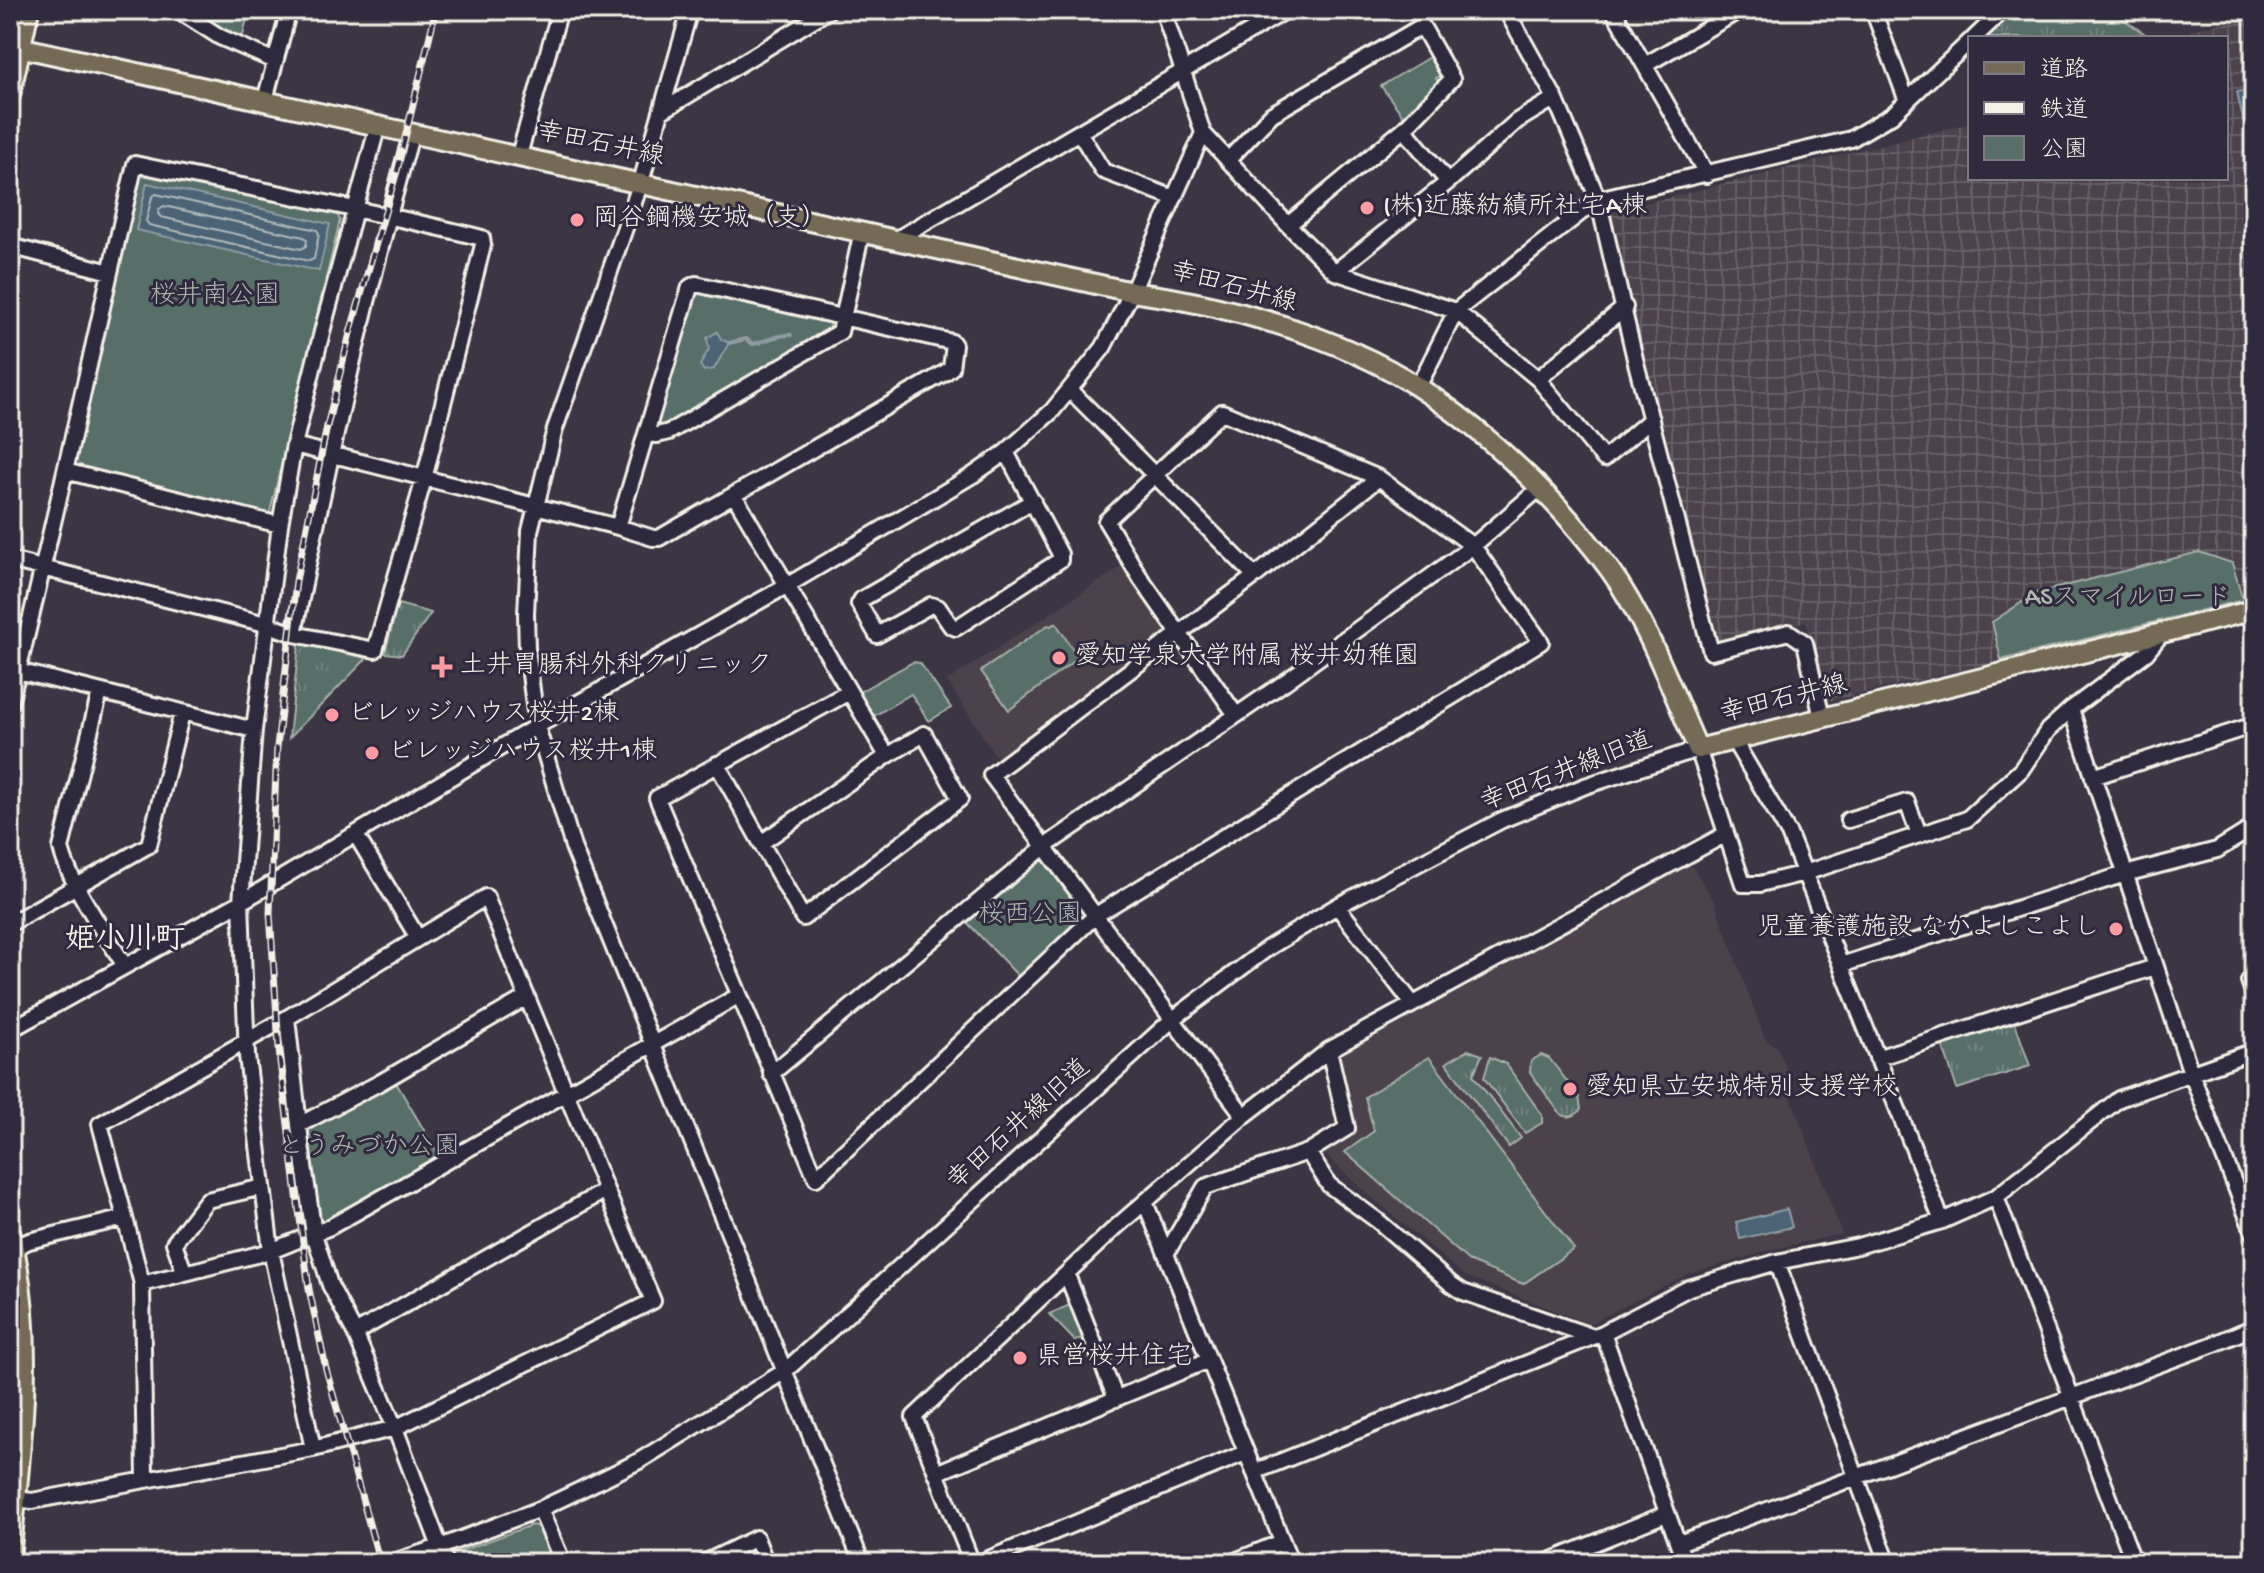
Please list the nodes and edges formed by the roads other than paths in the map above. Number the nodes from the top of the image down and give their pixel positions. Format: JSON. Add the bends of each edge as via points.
{"nodes":[{"id":1,"x":29,"y":10,"type":"edge"},
{"id":2,"x":178,"y":10,"type":"edge"},
{"id":3,"x":289,"y":10,"type":"edge"},
{"id":4,"x":560,"y":10,"type":"edge"},
{"id":5,"x":690,"y":10,"type":"edge"},
{"id":6,"x":829,"y":10,"type":"edge"},
{"id":7,"x":1163,"y":10,"type":"edge"},
{"id":8,"x":1287,"y":10,"type":"edge"},
{"id":9,"x":1506,"y":10,"type":"edge"},
{"id":10,"x":1613,"y":10,"type":"edge"},
{"id":11,"x":1740,"y":10,"type":"edge"},
{"id":12,"x":1873,"y":10,"type":"edge"},
{"id":13,"x":2003,"y":10,"type":"edge"},
{"id":14,"x":1976,"y":36,"type":"edge"},
{"id":15,"x":1968,"y":44,"type":"edge"},
{"id":16,"x":16,"y":46,"type":"edge"},
{"id":17,"x":275,"y":61,"type":"junction"},
{"id":18,"x":1645,"y":65,"type":"junction"},
{"id":19,"x":1181,"y":71,"type":"junction"},
{"id":20,"x":10,"y":95,"type":"edge"},
{"id":21,"x":1555,"y":98,"type":"junction"},
{"id":22,"x":265,"y":100,"type":"junction"},
{"id":23,"x":1907,"y":101,"type":"junction"},
{"id":24,"x":662,"y":111,"type":"junction"},
{"id":25,"x":378,"y":125,"type":"junction"},
{"id":26,"x":1404,"y":129,"type":"junction"},
{"id":27,"x":412,"y":132,"type":"junction"},
{"id":28,"x":1079,"y":132,"type":"junction"},
{"id":29,"x":1203,"y":133,"type":"junction"},
{"id":30,"x":519,"y":155,"type":"junction"},
{"id":31,"x":1228,"y":160,"type":"junction"},
{"id":32,"x":1707,"y":175,"type":"junction"},
{"id":33,"x":641,"y":182,"type":"junction"},
{"id":34,"x":1448,"y":182,"type":"junction"},
{"id":35,"x":1174,"y":198,"type":"junction"},
{"id":36,"x":1598,"y":199,"type":"junction"},
{"id":37,"x":355,"y":210,"type":"junction"},
{"id":38,"x":389,"y":214,"type":"junction"},
{"id":39,"x":1288,"y":225,"type":"junction"},
{"id":40,"x":862,"y":231,"type":"junction"},
{"id":41,"x":897,"y":239,"type":"junction"},
{"id":42,"x":10,"y":246,"type":"edge"},
{"id":43,"x":110,"y":272,"type":"junction"},
{"id":44,"x":1335,"y":272,"type":"junction"},
{"id":45,"x":1132,"y":292,"type":"junction"},
{"id":46,"x":1625,"y":307,"type":"junction"},
{"id":47,"x":1456,"y":311,"type":"junction"},
{"id":48,"x":843,"y":317,"type":"junction"},
{"id":49,"x":1538,"y":379,"type":"junction"},
{"id":50,"x":1418,"y":387,"type":"junction"},
{"id":51,"x":1070,"y":390,"type":"junction"},
{"id":52,"x":1651,"y":419,"type":"junction"},
{"id":53,"x":646,"y":434,"type":"junction"},
{"id":54,"x":294,"y":445,"type":"junction"},
{"id":55,"x":1006,"y":452,"type":"junction"},
{"id":56,"x":329,"y":455,"type":"junction"},
{"id":57,"x":65,"y":471,"type":"junction"},
{"id":58,"x":1155,"y":473,"type":"junction"},
{"id":59,"x":1379,"y":478,"type":"junction"},
{"id":60,"x":424,"y":479,"type":"junction"},
{"id":61,"x":1540,"y":488,"type":"junction"},
{"id":62,"x":734,"y":495,"type":"junction"},
{"id":63,"x":1033,"y":501,"type":"junction"},
{"id":64,"x":534,"y":507,"type":"junction"},
{"id":65,"x":280,"y":525,"type":"junction"},
{"id":66,"x":618,"y":527,"type":"junction"},
{"id":67,"x":1473,"y":546,"type":"junction"},
{"id":68,"x":10,"y":560,"type":"edge"},
{"id":69,"x":44,"y":568,"type":"junction"},
{"id":70,"x":1255,"y":576,"type":"junction"},
{"id":71,"x":788,"y":585,"type":"junction"},
{"id":72,"x":2253,"y":618,"type":"edge"},
{"id":73,"x":266,"y":624,"type":"junction"},
{"id":74,"x":2163,"y":632,"type":"junction"},
{"id":75,"x":1180,"y":633,"type":"junction"},
{"id":76,"x":294,"y":634,"type":"junction"},
{"id":77,"x":14,"y":670,"type":"edge"},
{"id":78,"x":100,"y":692,"type":"junction"},
{"id":79,"x":849,"y":692,"type":"junction"},
{"id":80,"x":10,"y":703,"type":"edge"},
{"id":81,"x":2071,"y":709,"type":"junction"},
{"id":82,"x":182,"y":713,"type":"junction"},
{"id":83,"x":1236,"y":715,"type":"junction"},
{"id":84,"x":1822,"y":718,"type":"junction"},
{"id":85,"x":2254,"y":725,"type":"edge"},
{"id":86,"x":537,"y":726,"type":"junction"},
{"id":87,"x":254,"y":730,"type":"junction"},
{"id":88,"x":1734,"y":741,"type":"junction"},
{"id":89,"x":1698,"y":749,"type":"junction"},
{"id":90,"x":887,"y":756,"type":"junction"},
{"id":91,"x":717,"y":764,"type":"junction"},
{"id":92,"x":2093,"y":777,"type":"junction"},
{"id":93,"x":1848,"y":820,"type":"dead end"},
{"id":94,"x":2254,"y":827,"type":"edge"},
{"id":95,"x":1726,"y":834,"type":"junction"},
{"id":96,"x":1919,"y":834,"type":"junction"},
{"id":97,"x":356,"y":835,"type":"junction"},
{"id":98,"x":761,"y":843,"type":"junction"},
{"id":99,"x":1044,"y":847,"type":"junction"},
{"id":100,"x":1805,"y":873,"type":"junction"},
{"id":101,"x":2125,"y":874,"type":"junction"},
{"id":102,"x":78,"y":886,"type":"junction"},
{"id":103,"x":241,"y":902,"type":"junction"},
{"id":104,"x":1337,"y":906,"type":"junction"},
{"id":105,"x":1096,"y":915,"type":"junction"},
{"id":106,"x":10,"y":922,"type":"edge"},
{"id":107,"x":418,"y":938,"type":"junction"},
{"id":108,"x":1841,"y":965,"type":"junction"},
{"id":109,"x":125,"y":966,"type":"junction"},
{"id":110,"x":2155,"y":967,"type":"junction"},
{"id":111,"x":2254,"y":978,"type":"edge"},
{"id":112,"x":2254,"y":995,"type":"edge"},
{"id":113,"x":738,"y":996,"type":"junction"},
{"id":114,"x":527,"y":997,"type":"junction"},
{"id":115,"x":1412,"y":1003,"type":"junction"},
{"id":116,"x":287,"y":1018,"type":"junction"},
{"id":117,"x":1173,"y":1019,"type":"junction"},
{"id":118,"x":10,"y":1030,"type":"edge"},
{"id":119,"x":247,"y":1041,"type":"junction"},
{"id":120,"x":653,"y":1044,"type":"junction"},
{"id":121,"x":1329,"y":1050,"type":"junction"},
{"id":122,"x":2254,"y":1051,"type":"edge"},
{"id":123,"x":1877,"y":1058,"type":"junction"},
{"id":124,"x":2191,"y":1073,"type":"junction"},
{"id":125,"x":771,"y":1074,"type":"junction"},
{"id":126,"x":567,"y":1094,"type":"junction"},
{"id":127,"x":1244,"y":1116,"type":"junction"},
{"id":128,"x":299,"y":1125,"type":"junction"},
{"id":129,"x":1308,"y":1152,"type":"junction"},
{"id":130,"x":263,"y":1187,"type":"junction"},
{"id":131,"x":606,"y":1190,"type":"junction"},
{"id":132,"x":1996,"y":1197,"type":"junction"},
{"id":133,"x":1145,"y":1202,"type":"junction"},
{"id":134,"x":125,"y":1218,"type":"junction"},
{"id":135,"x":1942,"y":1221,"type":"junction"},
{"id":136,"x":314,"y":1234,"type":"junction"},
{"id":137,"x":2254,"y":1234,"type":"edge"},
{"id":138,"x":12,"y":1240,"type":"edge"},
{"id":139,"x":271,"y":1251,"type":"junction"},
{"id":140,"x":1166,"y":1254,"type":"junction"},
{"id":141,"x":1777,"y":1262,"type":"junction"},
{"id":142,"x":184,"y":1271,"type":"junction"},
{"id":143,"x":1067,"y":1275,"type":"junction"},
{"id":144,"x":142,"y":1284,"type":"junction"},
{"id":145,"x":2254,"y":1327,"type":"edge"},
{"id":146,"x":10,"y":1333,"type":"edge"},
{"id":147,"x":355,"y":1333,"type":"junction"},
{"id":148,"x":1597,"y":1334,"type":"junction"},
{"id":149,"x":26,"y":1344,"type":"junction"},
{"id":150,"x":1209,"y":1360,"type":"junction"},
{"id":151,"x":785,"y":1371,"type":"junction"},
{"id":152,"x":2071,"y":1398,"type":"junction"},
{"id":153,"x":1116,"y":1399,"type":"junction"},
{"id":154,"x":395,"y":1428,"type":"junction"},
{"id":155,"x":313,"y":1449,"type":"junction"},
{"id":156,"x":1245,"y":1453,"type":"junction"},
{"id":157,"x":1254,"y":1472,"type":"junction"},
{"id":158,"x":936,"y":1473,"type":"junction"},
{"id":159,"x":1857,"y":1477,"type":"junction"},
{"id":160,"x":145,"y":1479,"type":"junction"},
{"id":161,"x":16,"y":1499,"type":"junction"},
{"id":162,"x":540,"y":1509,"type":"junction"},
{"id":163,"x":1666,"y":1514,"type":"junction"},
{"id":164,"x":1282,"y":1542,"type":"junction"},
{"id":165,"x":1679,"y":1543,"type":"junction"},
{"id":166,"x":440,"y":1547,"type":"junction"},
{"id":167,"x":10,"y":1559,"type":"edge"},
{"id":168,"x":390,"y":1563,"type":"edge"},
{"id":169,"x":446,"y":1563,"type":"edge"},
{"id":170,"x":563,"y":1563,"type":"edge"},
{"id":171,"x":704,"y":1563,"type":"edge"},
{"id":172,"x":766,"y":1563,"type":"edge"},
{"id":173,"x":862,"y":1563,"type":"edge"},
{"id":174,"x":972,"y":1563,"type":"edge"},
{"id":175,"x":979,"y":1563,"type":"edge"},
{"id":176,"x":1230,"y":1563,"type":"edge"},
{"id":177,"x":1291,"y":1563,"type":"edge"},
{"id":178,"x":1545,"y":1563,"type":"edge"},
{"id":179,"x":1685,"y":1563,"type":"edge"},
{"id":180,"x":1888,"y":1563,"type":"edge"},
{"id":181,"x":2134,"y":1563,"type":"edge"}],
"edges":[{"from":1,"to":16,"type":"main road"},
{"from":2,"to":17,"type":"street","via":[[220,37]]},
{"from":3,"to":17,"type":"street"},
{"from":4,"to":30,"type":"street"},
{"from":5,"to":24,"type":"street"},
{"from":6,"to":24,"type":"street"},
{"from":7,"to":19,"type":"street"},
{"from":8,"to":19,"type":"street"},
{"from":9,"to":21,"type":"street"},
{"from":10,"to":18,"type":"street"},
{"from":11,"to":18,"type":"street"},
{"from":12,"to":23,"type":"street"},
{"from":13,"to":14,"type":"street"},
{"from":15,"to":23,"type":"street"},
{"from":16,"to":20,"type":"main road"},
{"from":16,"to":22,"type":"main road","name":"幸田石井線"},
{"from":17,"to":22,"type":"street"},
{"from":18,"to":32,"type":"street"},
{"from":19,"to":28,"type":"street"},
{"from":19,"to":29,"type":"street"},
{"from":21,"to":34,"type":"street","via":[[1517,121]]},
{"from":21,"to":36,"type":"street"},
{"from":22,"to":25,"type":"main road","name":"幸田石井線"},
{"from":23,"to":32,"type":"street","via":[[1851,139]]},
{"from":24,"to":33,"type":"street"},
{"from":25,"to":27,"type":"main road","name":"幸田石井線"},
{"from":25,"to":37,"type":"street"},
{"from":26,"to":31,"type":"street","via":[[1452,79],[1422,26],[1272,114]]},
{"from":26,"to":34,"type":"street"},
{"from":26,"to":39,"type":"street"},
{"from":27,"to":30,"type":"main road","name":"幸田石井線"},
{"from":27,"to":38,"type":"street"},
{"from":28,"to":35,"type":"street","via":[[1103,171]]},
{"from":28,"to":41,"type":"street"},
{"from":29,"to":31,"type":"street"},
{"from":29,"to":35,"type":"street"},
{"from":30,"to":33,"type":"main road","name":"幸田石井線"},
{"from":31,"to":39,"type":"street"},
{"from":32,"to":36,"type":"street"},
{"from":33,"to":40,"type":"main road","name":"幸田石井線"},
{"from":33,"to":64,"type":"street","via":[[555,429]]},
{"from":34,"to":44,"type":"street"},
{"from":35,"to":45,"type":"street"},
{"from":36,"to":46,"type":"street"},
{"from":36,"to":47,"type":"street"},
{"from":37,"to":38,"type":"street"},
{"from":37,"to":43,"type":"street","via":[[135,164]]},
{"from":37,"to":54,"type":"street"},
{"from":38,"to":56,"type":"street"},
{"from":38,"to":60,"type":"street","via":[[482,238],[483,245]]},
{"from":39,"to":44,"type":"street"},
{"from":40,"to":41,"type":"main road","name":"幸田石井線"},
{"from":40,"to":48,"type":"street"},
{"from":41,"to":45,"type":"main road","name":"幸田石井線"},
{"from":42,"to":43,"type":"street"},
{"from":43,"to":57,"type":"street"},
{"from":44,"to":47,"type":"street"},
{"from":45,"to":50,"type":"main road","name":"幸田石井線","via":[[1255,318],[1366,359]]},
{"from":45,"to":51,"type":"street","via":[[1103,348]]},
{"from":46,"to":49,"type":"street"},
{"from":46,"to":52,"type":"street"},
{"from":47,"to":49,"type":"street"},
{"from":47,"to":50,"type":"street"},
{"from":48,"to":53,"type":"street","via":[[834,337],[669,432]]},
{"from":48,"to":53,"type":"street","via":[[696,284],[690,287]]},
{"from":48,"to":62,"type":"street","via":[[952,342],[951,368]]},
{"from":49,"to":52,"type":"street","via":[[1604,459]]},
{"from":50,"to":61,"type":"main road","name":"幸田石井線"},
{"from":51,"to":55,"type":"street"},
{"from":51,"to":58,"type":"street"},
{"from":52,"to":84,"type":"street","via":[[1711,652],[1789,632],[1805,643]]},
{"from":53,"to":66,"type":"street"},
{"from":54,"to":56,"type":"street"},
{"from":54,"to":65,"type":"street"},
{"from":55,"to":63,"type":"street"},
{"from":55,"to":71,"type":"street"},
{"from":56,"to":60,"type":"street"},
{"from":56,"to":76,"type":"street"},
{"from":57,"to":65,"type":"street"},
{"from":57,"to":69,"type":"street"},
{"from":58,"to":59,"type":"street","via":[[1222,412]]},
{"from":58,"to":70,"type":"street"},
{"from":58,"to":75,"type":"street","via":[[1106,521]]},
{"from":59,"to":67,"type":"street"},
{"from":59,"to":70,"type":"street"},
{"from":60,"to":64,"type":"street"},
{"from":60,"to":76,"type":"street","via":[[375,650]]},
{"from":61,"to":67,"type":"street"},
{"from":61,"to":89,"type":"main road","name":"幸田石井線","via":[[1611,571],[1662,666]]},
{"from":62,"to":66,"type":"street","via":[[659,538]]},
{"from":62,"to":71,"type":"street"},
{"from":63,"to":63,"type":"street","via":[[1060,560],[956,628],[931,605],[877,635],[859,604],[862,599]]},
{"from":64,"to":66,"type":"street"},
{"from":64,"to":86,"type":"street","via":[[526,614]]},
{"from":65,"to":73,"type":"street"},
{"from":67,"to":83,"type":"street"},
{"from":67,"to":105,"type":"street","via":[[1541,642]]},
{"from":68,"to":69,"type":"street"},
{"from":69,"to":73,"type":"street"},
{"from":69,"to":77,"type":"street"},
{"from":70,"to":75,"type":"street"},
{"from":71,"to":79,"type":"street"},
{"from":71,"to":86,"type":"street"},
{"from":72,"to":74,"type":"main road","name":"幸田石井線"},
{"from":73,"to":76,"type":"street"},
{"from":73,"to":87,"type":"street"},
{"from":74,"to":81,"type":"street","via":[[2146,653]]},
{"from":74,"to":84,"type":"main road","name":"幸田石井線"},
{"from":75,"to":83,"type":"street"},
{"from":75,"to":99,"type":"street","via":[[991,775]]},
{"from":77,"to":78,"type":"street"},
{"from":77,"to":80,"type":"street"},
{"from":78,"to":82,"type":"street"},
{"from":78,"to":102,"type":"street","via":[[61,848]]},
{"from":79,"to":90,"type":"street"},
{"from":79,"to":91,"type":"street"},
{"from":81,"to":92,"type":"street"},
{"from":81,"to":96,"type":"street","via":[[2048,730],[2021,770],[1967,819]]},
{"from":82,"to":87,"type":"street"},
{"from":82,"to":102,"type":"street","via":[[149,845]]},
{"from":83,"to":99,"type":"street"},
{"from":84,"to":88,"type":"main road","name":"幸田石井線"},
{"from":85,"to":92,"type":"street"},
{"from":86,"to":97,"type":"street"},
{"from":86,"to":120,"type":"street","via":[[573,847]]},
{"from":87,"to":103,"type":"street"},
{"from":88,"to":89,"type":"main road","name":"幸田石井線"},
{"from":88,"to":100,"type":"street","via":[[1789,834]]},
{"from":89,"to":95,"type":"street"},
{"from":89,"to":104,"type":"street","name":"幸田石井線旧道","via":[[1502,820]]},
{"from":90,"to":98,"type":"street"},
{"from":90,"to":98,"type":"street","via":[[924,734],[960,799],[803,918]]},
{"from":91,"to":98,"type":"street"},
{"from":91,"to":113,"type":"street","via":[[657,798]]},
{"from":92,"to":101,"type":"street"},
{"from":93,"to":96,"type":"street","via":[[1907,802]]},
{"from":94,"to":101,"type":"street","via":[[2217,850]]},
{"from":95,"to":100,"type":"street","via":[[1743,884]]},
{"from":95,"to":115,"type":"street"},
{"from":96,"to":100,"type":"street"},
{"from":97,"to":103,"type":"street"},
{"from":97,"to":107,"type":"street"},
{"from":99,"to":105,"type":"street"},
{"from":99,"to":125,"type":"street"},
{"from":100,"to":108,"type":"street"},
{"from":101,"to":108,"type":"street"},
{"from":101,"to":110,"type":"street"},
{"from":102,"to":106,"type":"street"},
{"from":102,"to":109,"type":"street"},
{"from":103,"to":109,"type":"street"},
{"from":103,"to":119,"type":"street"},
{"from":104,"to":115,"type":"street"},
{"from":104,"to":117,"type":"street","name":"幸田石井線旧道","via":[[1268,948]]},
{"from":105,"to":117,"type":"street"},
{"from":105,"to":125,"type":"street","via":[[816,1178]]},
{"from":107,"to":114,"type":"street","via":[[486,897]]},
{"from":107,"to":116,"type":"street"},
{"from":108,"to":123,"type":"street"},
{"from":109,"to":118,"type":"street"},
{"from":110,"to":123,"type":"street"},
{"from":110,"to":124,"type":"street"},
{"from":111,"to":112,"type":"street","via":[[2249,981]]},
{"from":113,"to":120,"type":"street"},
{"from":113,"to":125,"type":"street"},
{"from":114,"to":126,"type":"street"},
{"from":114,"to":128,"type":"street"},
{"from":115,"to":121,"type":"street"},
{"from":116,"to":119,"type":"street"},
{"from":116,"to":128,"type":"street"},
{"from":117,"to":127,"type":"street"},
{"from":117,"to":151,"type":"street","name":"幸田石井線旧道"},
{"from":119,"to":130,"type":"street"},
{"from":119,"to":134,"type":"street","via":[[100,1124]]},
{"from":120,"to":126,"type":"street"},
{"from":120,"to":151,"type":"street"},
{"from":121,"to":127,"type":"street"},
{"from":121,"to":129,"type":"street","via":[[1347,1128]]},
{"from":122,"to":124,"type":"street"},
{"from":123,"to":135,"type":"street"},
{"from":124,"to":132,"type":"street","via":[[2119,1099]]},
{"from":124,"to":137,"type":"street"},
{"from":126,"to":131,"type":"street"},
{"from":126,"to":136,"type":"street"},
{"from":127,"to":133,"type":"street"},
{"from":128,"to":136,"type":"street"},
{"from":129,"to":140,"type":"street","via":[[1205,1187]]},
{"from":129,"to":148,"type":"street","via":[[1329,1185],[1463,1292]]},
{"from":130,"to":139,"type":"street"},
{"from":130,"to":142,"type":"street","via":[[207,1200],[174,1243]]},
{"from":131,"to":147,"type":"street"},
{"from":131,"to":154,"type":"street","via":[[653,1301]]},
{"from":132,"to":135,"type":"street"},
{"from":132,"to":152,"type":"street"},
{"from":133,"to":140,"type":"street"},
{"from":133,"to":143,"type":"street"},
{"from":134,"to":138,"type":"street","via":[[29,1241]]},
{"from":134,"to":144,"type":"street"},
{"from":135,"to":141,"type":"street","via":[[1858,1246]]},
{"from":136,"to":139,"type":"street"},
{"from":136,"to":147,"type":"street","via":[[330,1285]]},
{"from":138,"to":149,"type":"main road"},
{"from":139,"to":142,"type":"street"},
{"from":139,"to":155,"type":"street"},
{"from":140,"to":150,"type":"street"},
{"from":141,"to":148,"type":"street","via":[[1689,1288]]},
{"from":141,"to":159,"type":"street"},
{"from":142,"to":144,"type":"street"},
{"from":143,"to":153,"type":"street"},
{"from":143,"to":158,"type":"street","via":[[914,1417]]},
{"from":144,"to":160,"type":"street"},
{"from":145,"to":152,"type":"street"},
{"from":146,"to":149,"type":"street"},
{"from":147,"to":154,"type":"street"},
{"from":148,"to":157,"type":"street"},
{"from":148,"to":163,"type":"street"},
{"from":149,"to":161,"type":"main road"},
{"from":150,"to":153,"type":"street"},
{"from":150,"to":156,"type":"street"},
{"from":151,"to":162,"type":"street","name":"幸田石井線旧道","via":[[639,1461]]},
{"from":151,"to":173,"type":"street"},
{"from":152,"to":159,"type":"street"},
{"from":152,"to":181,"type":"street"},
{"from":153,"to":158,"type":"street"},
{"from":154,"to":155,"type":"street"},
{"from":154,"to":166,"type":"street"},
{"from":155,"to":160,"type":"street"},
{"from":156,"to":157,"type":"street"},
{"from":156,"to":175,"type":"street"},
{"from":157,"to":164,"type":"street"},
{"from":158,"to":174,"type":"street"},
{"from":159,"to":165,"type":"street"},
{"from":159,"to":180,"type":"street"},
{"from":160,"to":161,"type":"street","via":[[32,1501]]},
{"from":161,"to":167,"type":"main road"},
{"from":162,"to":166,"type":"street","name":"幸田石井線旧道"},
{"from":162,"to":170,"type":"street"},
{"from":163,"to":165,"type":"street"},
{"from":163,"to":178,"type":"street"},
{"from":164,"to":176,"type":"street"},
{"from":164,"to":177,"type":"street"},
{"from":165,"to":179,"type":"street"},
{"from":166,"to":168,"type":"street","name":"幸田石井線旧道"},
{"from":166,"to":169,"type":"street"},
{"from":171,"to":172,"type":"street","via":[[756,1538]]}]}
